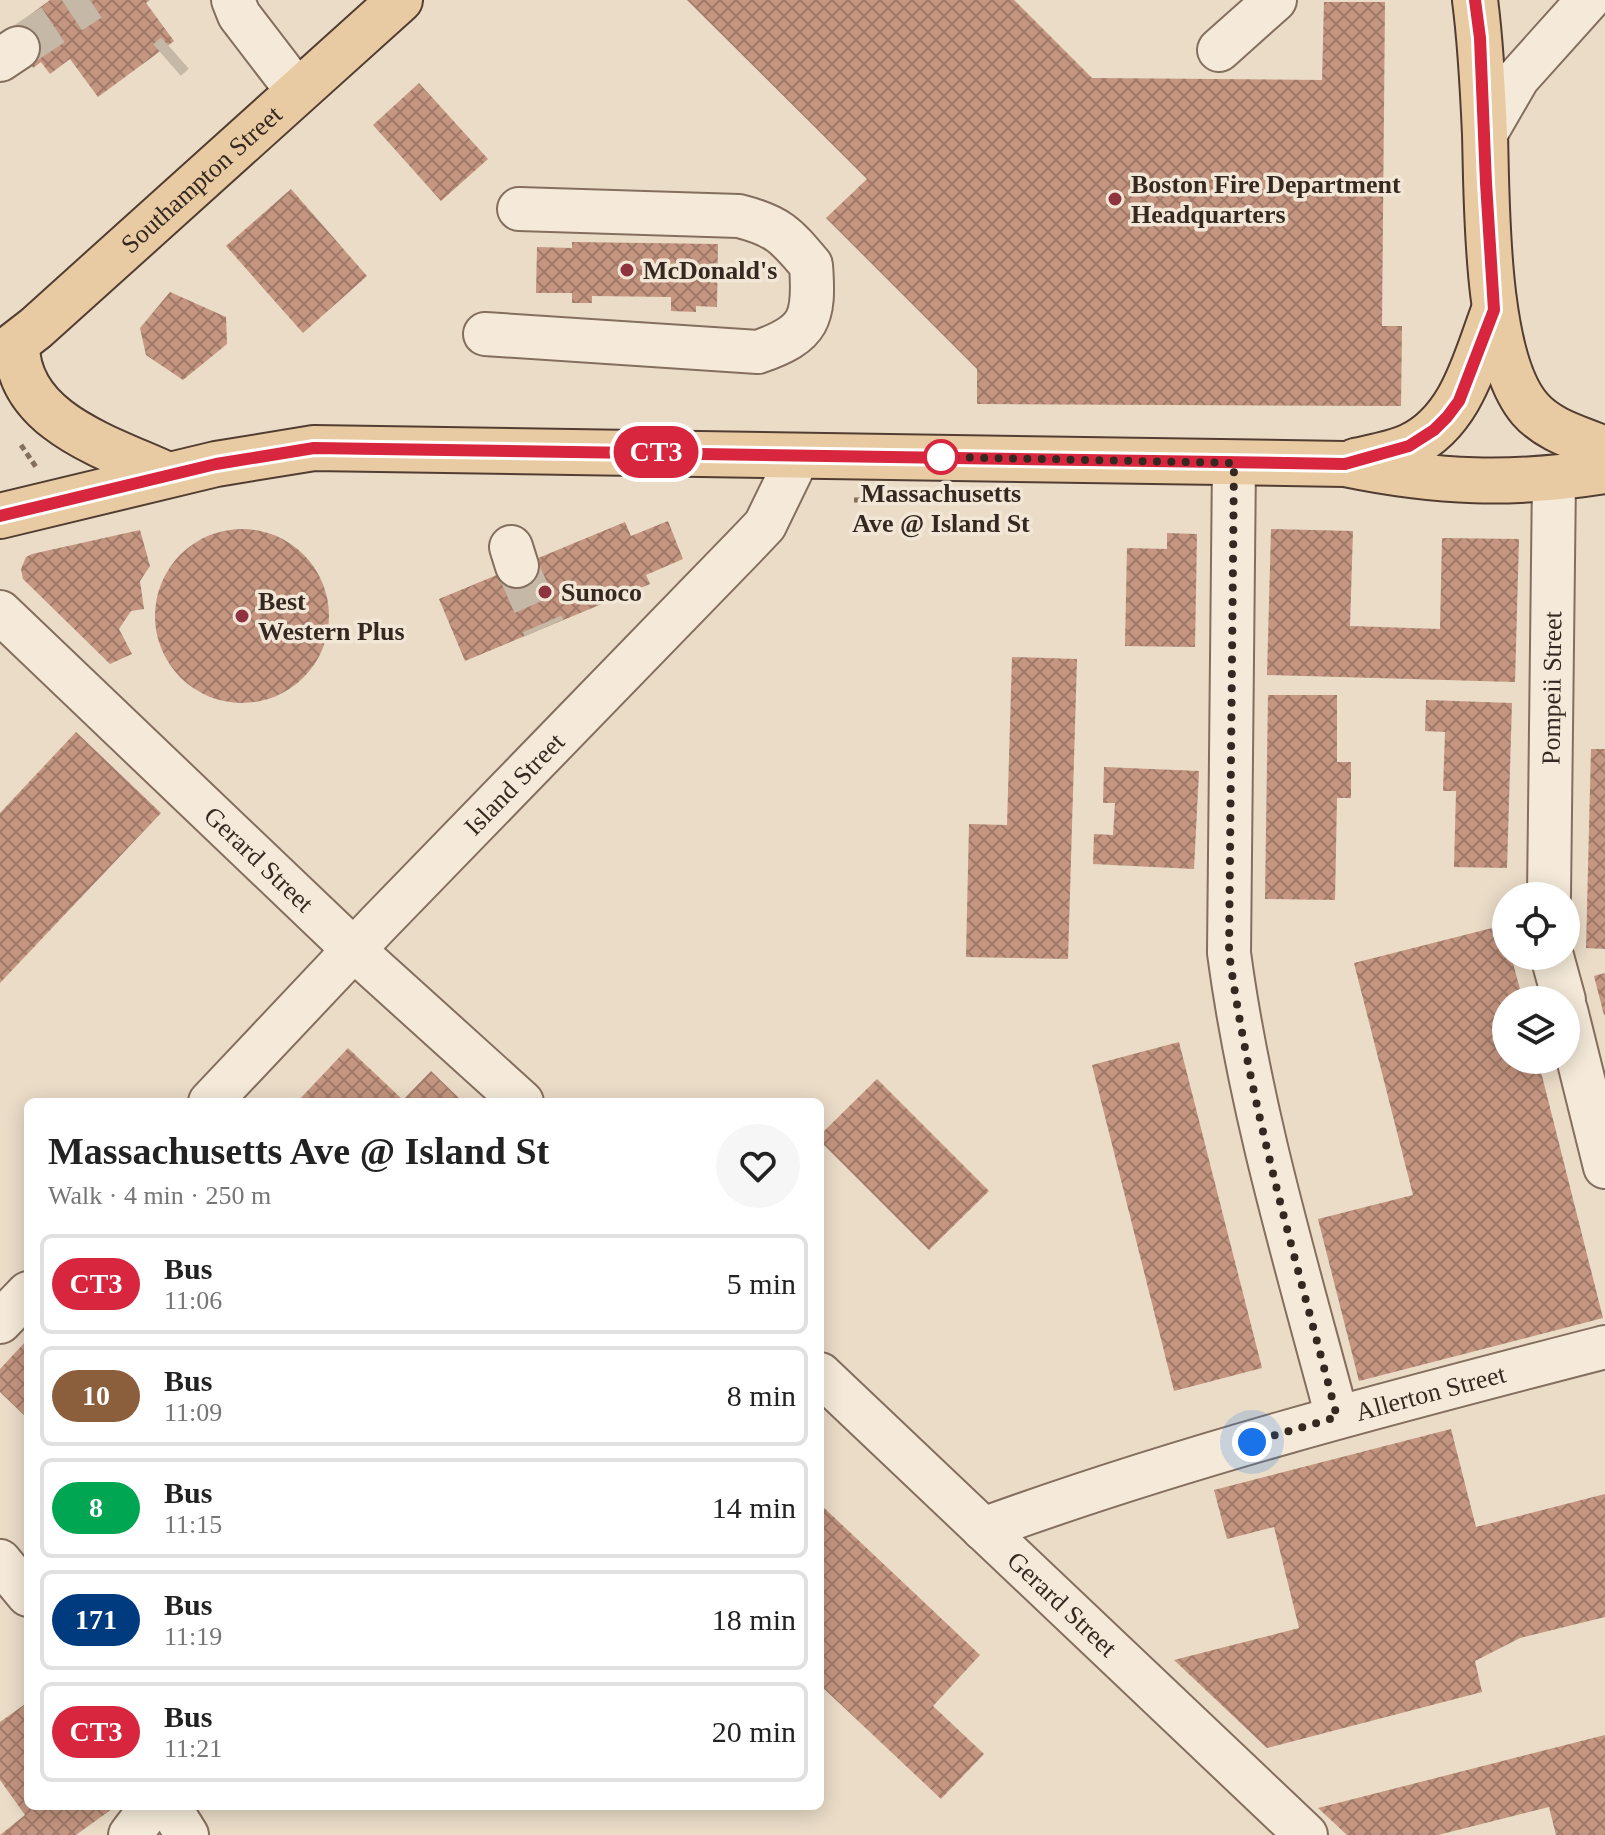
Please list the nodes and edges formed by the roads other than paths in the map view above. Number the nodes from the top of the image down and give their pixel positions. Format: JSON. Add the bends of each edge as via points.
{"nodes":[{"id":1,"x":400,"y":0,"type":"edge"},
{"id":2,"x":1275,"y":0,"type":"edge"},
{"id":3,"x":1475,"y":0,"type":"edge"},
{"id":4,"x":1588,"y":0,"type":"edge"},
{"id":5,"x":236,"y":8,"type":"edge"},
{"id":6,"x":1219,"y":50,"type":"dead end"},
{"id":7,"x":298,"y":92,"type":"junction"},
{"id":8,"x":1485,"y":135,"type":"junction"},
{"id":9,"x":519,"y":209,"type":"dead end"},
{"id":10,"x":1494,"y":310,"type":"junction"},
{"id":11,"x":485,"y":334,"type":"dead end"},
{"id":12,"x":8,"y":351,"type":"edge"},
{"id":13,"x":1605,"y":449,"type":"edge"},
{"id":14,"x":799,"y":455,"type":"junction"},
{"id":15,"x":1234,"y":463,"type":"junction"},
{"id":16,"x":1345,"y":464,"type":"junction"},
{"id":17,"x":1605,"y":471,"type":"edge"},
{"id":18,"x":168,"y":475,"type":"junction"},
{"id":19,"x":1554,"y":478,"type":"junction"},
{"id":20,"x":0,"y":516,"type":"edge"},
{"id":21,"x":0,"y":612,"type":"edge"},
{"id":22,"x":1549,"y":882,"type":"edge"},
{"id":23,"x":354,"y":950,"type":"junction"},
{"id":24,"x":1580,"y":1066,"type":"edge"},
{"id":25,"x":214,"y":1098,"type":"edge"},
{"id":26,"x":518,"y":1098,"type":"edge"},
{"id":27,"x":1605,"y":1167,"type":"edge"},
{"id":28,"x":24,"y":1297,"type":"edge"},
{"id":29,"x":0,"y":1322,"type":"edge"},
{"id":30,"x":1605,"y":1347,"type":"edge"},
{"id":31,"x":824,"y":1378,"type":"edge"},
{"id":32,"x":1337,"y":1417,"type":"junction"},
{"id":33,"x":983,"y":1529,"type":"junction"},
{"id":34,"x":0,"y":1561,"type":"edge"},
{"id":35,"x":24,"y":1590,"type":"edge"},
{"id":36,"x":149,"y":1810,"type":"edge"},
{"id":37,"x":171,"y":1810,"type":"edge"},
{"id":38,"x":130,"y":1835,"type":"edge"},
{"id":39,"x":187,"y":1835,"type":"edge"},
{"id":40,"x":1306,"y":1835,"type":"edge"}],
"edges":[{"from":1,"to":7,"type":"main road","name":"Southampton Street"},
{"from":2,"to":6,"type":"street"},
{"from":3,"to":8,"type":"main road"},
{"from":4,"to":8,"type":"street","via":[[1518,78]]},
{"from":5,"to":7,"type":"street"},
{"from":7,"to":12,"type":"main road","name":"Southampton Street"},
{"from":8,"to":10,"type":"main road"},
{"from":9,"to":11,"type":"street","via":[[739,216],[762,222],[786,235],[811,265],[811,314],[800,332],[758,352]]},
{"from":10,"to":13,"type":"main road","via":[[1508,364],[1527,405],[1546,424]]},
{"from":10,"to":16,"type":"main road","via":[[1459,401],[1447,417],[1409,446]]},
{"from":12,"to":18,"type":"main road","via":[[29,392],[56,419]]},
{"from":14,"to":15,"type":"main road"},
{"from":14,"to":18,"type":"main road","via":[[314,448]]},
{"from":14,"to":23,"type":"street","name":"Island Street","via":[[765,525]]},
{"from":15,"to":16,"type":"main road"},
{"from":15,"to":32,"type":"street","via":[[1229,953],[1255,1105]]},
{"from":16,"to":19,"type":"main road","via":[[1469,482]]},
{"from":17,"to":19,"type":"main road"},
{"from":18,"to":20,"type":"main road"},
{"from":19,"to":22,"type":"street","name":"Pompeii Street"},
{"from":21,"to":23,"type":"street","name":"Gerard Street"},
{"from":23,"to":25,"type":"street","name":"Island Street"},
{"from":23,"to":26,"type":"street","name":"Gerard Street"},
{"from":24,"to":27,"type":"street"},
{"from":28,"to":29,"type":"street"},
{"from":30,"to":32,"type":"street","name":"Allerton Street"},
{"from":31,"to":33,"type":"street","name":"Gerard Street"},
{"from":32,"to":33,"type":"street","name":"Allerton Street","via":[[1083,1492]]},
{"from":33,"to":40,"type":"street","name":"Gerard Street"},
{"from":34,"to":35,"type":"street"},
{"from":36,"to":38,"type":"street"},
{"from":37,"to":39,"type":"street"}]}
